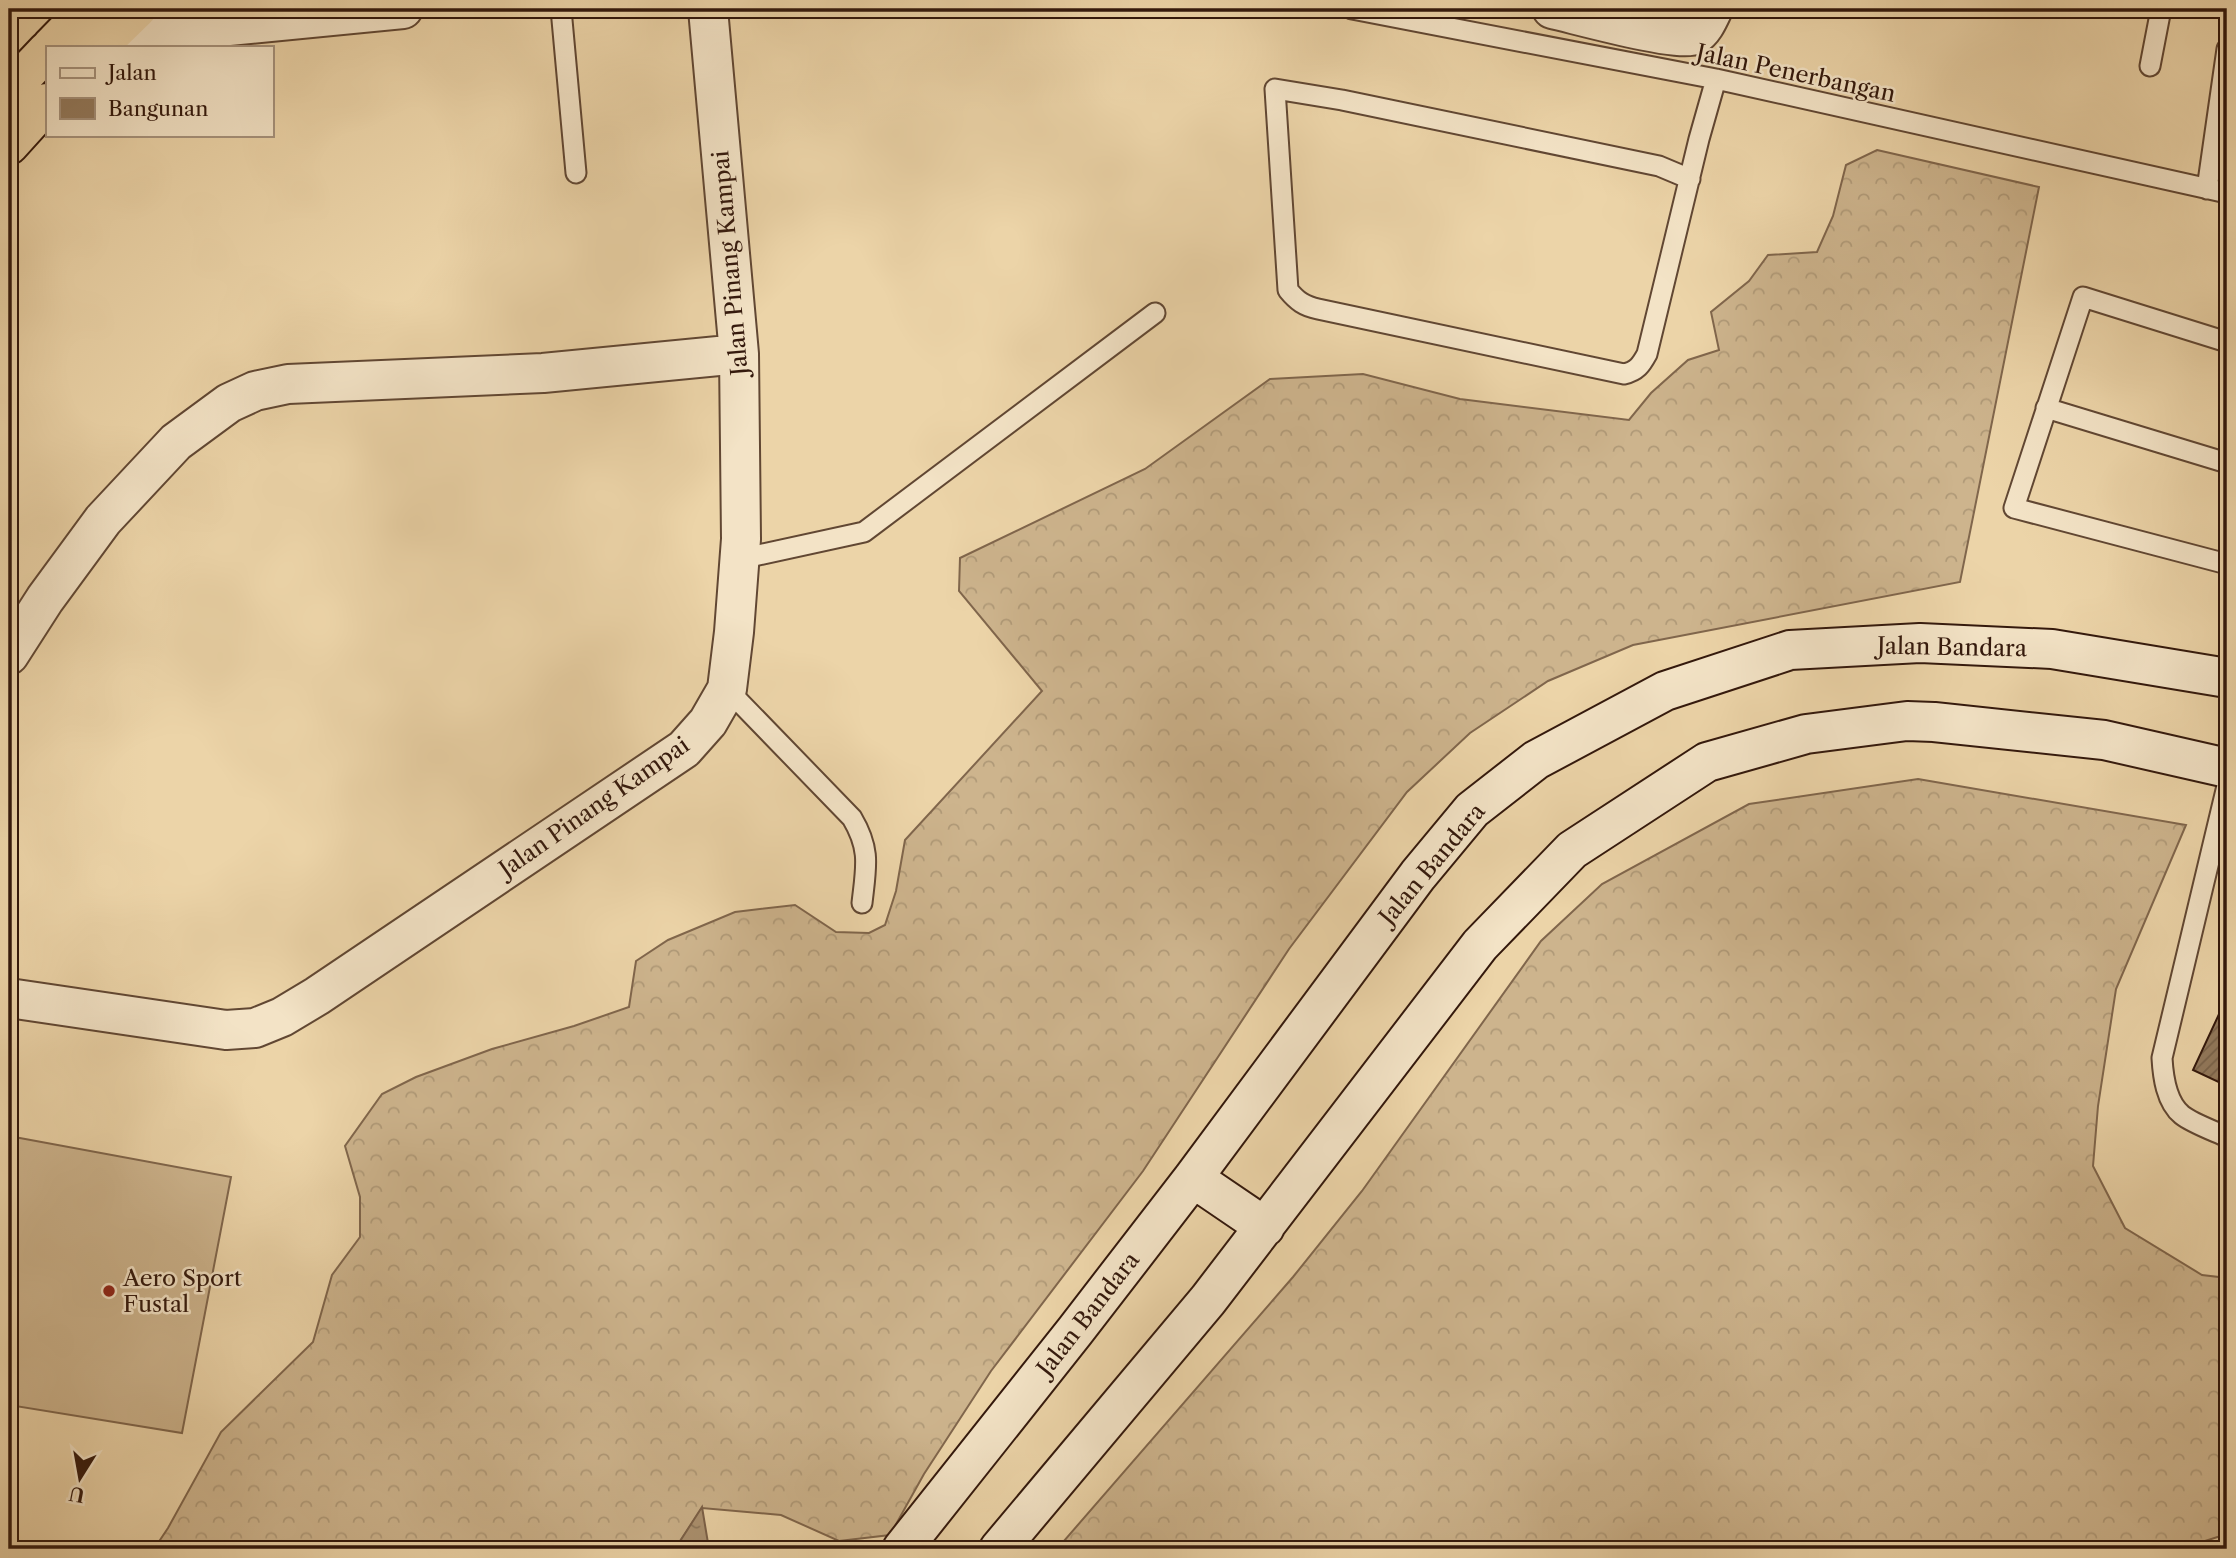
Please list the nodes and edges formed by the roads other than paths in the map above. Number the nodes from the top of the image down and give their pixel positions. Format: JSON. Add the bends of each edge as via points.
{"nodes":[{"id":1,"x":136,"y":9,"type":"edge"},
{"id":2,"x":403,"y":9,"type":"edge"},
{"id":3,"x":561,"y":9,"type":"edge"},
{"id":4,"x":708,"y":9,"type":"edge"},
{"id":5,"x":1352,"y":9,"type":"edge"},
{"id":6,"x":1552,"y":9,"type":"edge"},
{"id":7,"x":1713,"y":9,"type":"edge"},
{"id":8,"x":2161,"y":9,"type":"edge"},
{"id":9,"x":93,"y":28,"type":"edge"},
{"id":10,"x":53,"y":46,"type":"edge"},
{"id":11,"x":2227,"y":49,"type":"edge"},
{"id":12,"x":46,"y":52,"type":"edge"},
{"id":13,"x":2150,"y":66,"type":"dead end"},
{"id":14,"x":1716,"y":79,"type":"junction"},
{"id":15,"x":9,"y":91,"type":"edge"},
{"id":16,"x":2224,"y":97,"type":"edge"},
{"id":17,"x":46,"y":104,"type":"edge"},
{"id":18,"x":9,"y":145,"type":"edge"},
{"id":19,"x":576,"y":173,"type":"dead end"},
{"id":20,"x":1690,"y":179,"type":"junction"},
{"id":21,"x":2207,"y":189,"type":"junction"},
{"id":22,"x":2227,"y":193,"type":"edge"},
{"id":23,"x":1155,"y":313,"type":"dead end"},
{"id":24,"x":2227,"y":342,"type":"edge"},
{"id":25,"x":739,"y":354,"type":"junction"},
{"id":26,"x":2046,"y":408,"type":"junction"},
{"id":27,"x":2227,"y":463,"type":"edge"},
{"id":28,"x":740,"y":559,"type":"junction"},
{"id":29,"x":2227,"y":564,"type":"edge"},
{"id":30,"x":9,"y":655,"type":"edge"},
{"id":31,"x":2227,"y":678,"type":"edge"},
{"id":32,"x":727,"y":689,"type":"junction"},
{"id":33,"x":2227,"y":768,"type":"edge"},
{"id":34,"x":2227,"y":786,"type":"edge"},
{"id":35,"x":862,"y":903,"type":"dead end"},
{"id":36,"x":9,"y":998,"type":"edge"},
{"id":37,"x":2227,"y":1137,"type":"edge"},
{"id":38,"x":1193,"y":1178,"type":"junction"},
{"id":39,"x":1265,"y":1227,"type":"junction"},
{"id":40,"x":902,"y":1549,"type":"edge"},
{"id":41,"x":999,"y":1549,"type":"edge"}],
"edges":[{"from":1,"to":9,"type":"highway"},
{"from":2,"to":9,"type":"street"},
{"from":3,"to":19,"type":"lane"},
{"from":4,"to":25,"type":"street","name":"Jalan Pinang Kampai"},
{"from":5,"to":14,"type":"lane","name":"Jalan Penerbangan"},
{"from":6,"to":7,"type":"street","via":[[1685,36],[1703,27]]},
{"from":8,"to":13,"type":"lane"},
{"from":9,"to":10,"type":"highway"},
{"from":11,"to":16,"type":"lane"},
{"from":12,"to":15,"type":"highway"},
{"from":14,"to":20,"type":"lane"},
{"from":14,"to":21,"type":"lane","name":"Jalan Penerbangan"},
{"from":16,"to":21,"type":"lane"},
{"from":17,"to":18,"type":"highway"},
{"from":20,"to":20,"type":"lane","via":[[1659,166],[1275,89],[1288,290],[1305,306],[1318,309],[1624,374],[1633,372],[1647,354]]},
{"from":21,"to":22,"type":"lane","name":"Jalan Penerbangan"},
{"from":23,"to":28,"type":"lane","via":[[864,531]]},
{"from":24,"to":26,"type":"lane","via":[[2083,298]]},
{"from":25,"to":28,"type":"street","name":"Jalan Pinang Kampai"},
{"from":25,"to":30,"type":"street","via":[[543,373],[288,384],[255,391],[229,402],[176,442],[103,520]]},
{"from":26,"to":27,"type":"lane"},
{"from":26,"to":29,"type":"lane","via":[[2014,508]]},
{"from":28,"to":32,"type":"street","name":"Jalan Pinang Kampai"},
{"from":31,"to":38,"type":"street","name":"Jalan Bandara","via":[[2052,649],[1920,643],[1790,650],[1665,691],[1536,760],[1472,810],[1418,875]]},
{"from":32,"to":35,"type":"lane","via":[[852,818],[863,836],[867,862]]},
{"from":32,"to":36,"type":"street","name":"Jalan Pinang Kampai","via":[[708,722],[684,749],[282,1017],[255,1028],[226,1030]]},
{"from":33,"to":39,"type":"street","via":[[2104,740],[1907,721],[1806,734],[1707,762],[1572,850],[1479,945]]},
{"from":34,"to":37,"type":"lane","via":[[2162,1058],[2167,1089],[2182,1115]]},
{"from":38,"to":39,"type":"street"},
{"from":38,"to":40,"type":"street","name":"Jalan Bandara"},
{"from":39,"to":41,"type":"street"}]}
